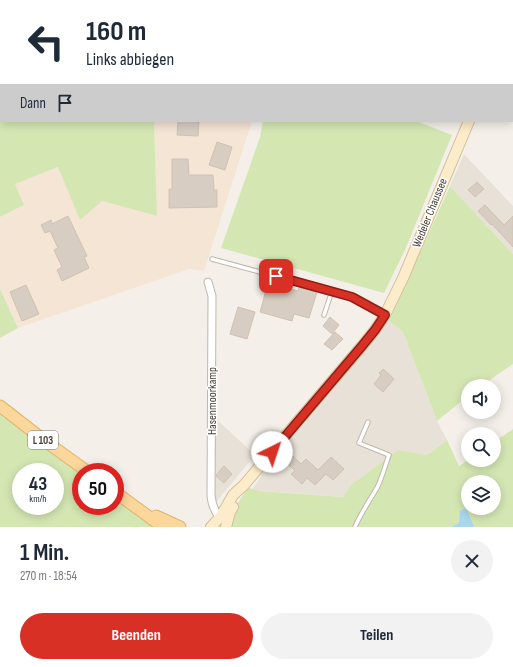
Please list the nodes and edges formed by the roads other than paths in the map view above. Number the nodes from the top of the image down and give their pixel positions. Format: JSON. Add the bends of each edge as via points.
{"nodes":[{"id":1,"x":469,"y":122,"type":"edge"},
{"id":2,"x":212,"y":259,"type":"dead end"},
{"id":3,"x":208,"y":282,"type":"dead end"},
{"id":4,"x":332,"y":291,"type":"junction"},
{"id":5,"x":324,"y":315,"type":"dead end"},
{"id":6,"x":385,"y":315,"type":"junction"},
{"id":7,"x":0,"y":406,"type":"edge"},
{"id":8,"x":368,"y":422,"type":"dead end"},
{"id":9,"x":76,"y":463,"type":"edge"},
{"id":10,"x":244,"y":485,"type":"junction"},
{"id":11,"x":124,"y":498,"type":"edge"},
{"id":12,"x":132,"y":504,"type":"junction"},
{"id":13,"x":220,"y":518,"type":"junction"},
{"id":14,"x":163,"y":527,"type":"edge"},
{"id":15,"x":180,"y":527,"type":"edge"},
{"id":16,"x":211,"y":527,"type":"edge"},
{"id":17,"x":226,"y":527,"type":"edge"},
{"id":18,"x":356,"y":527,"type":"edge"}],
"edges":[{"from":1,"to":6,"type":"main road","name":"Wedeler Chaussee"},
{"from":2,"to":4,"type":"lane"},
{"from":3,"to":13,"type":"street","name":"Hasenmoorkamp","via":[[212,296],[211,496]]},
{"from":4,"to":5,"type":"lane"},
{"from":4,"to":6,"type":"lane","via":[[352,297]]},
{"from":6,"to":10,"type":"main road","name":"Wedeler Chaussee","via":[[362,346]]},
{"from":7,"to":9,"type":"main road","number":"L 103"},
{"from":8,"to":18,"type":"lane","via":[[359,444],[389,456],[377,487]]},
{"from":10,"to":13,"type":"main road","via":[[233,495]]},
{"from":10,"to":17,"type":"main road","via":[[230,512]]},
{"from":11,"to":12,"type":"main road"},
{"from":12,"to":14,"type":"main road"},
{"from":12,"to":15,"type":"main road"},
{"from":13,"to":16,"type":"main road"}]}
